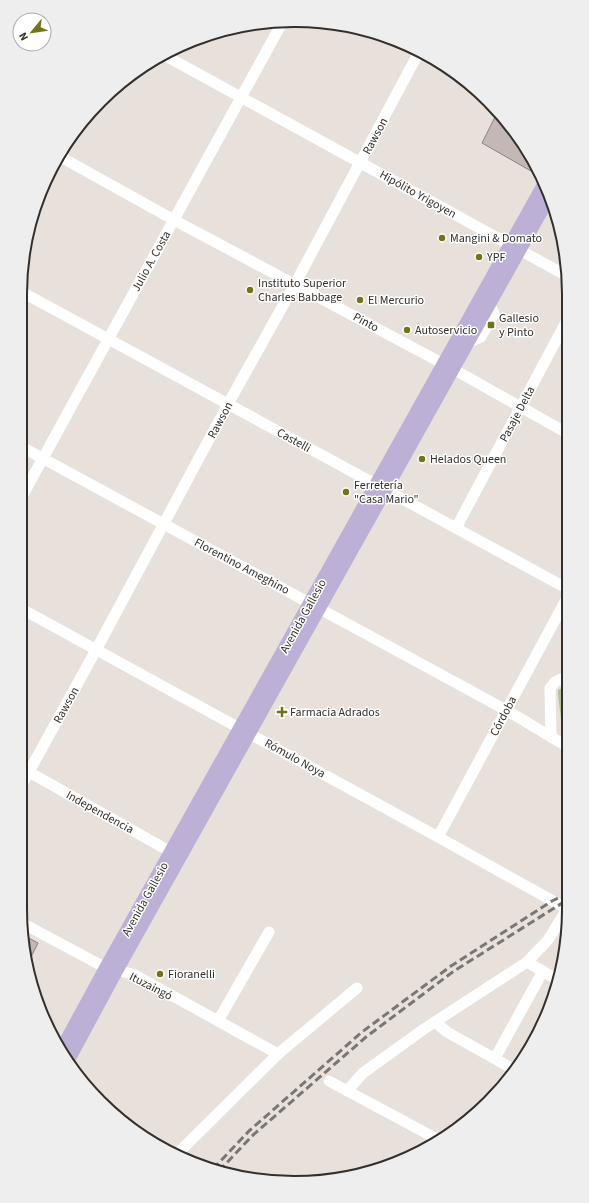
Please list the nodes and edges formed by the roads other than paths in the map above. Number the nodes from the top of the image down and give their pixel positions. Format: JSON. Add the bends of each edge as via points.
{"nodes":[{"id":1,"x":279,"y":28,"type":"edge"},
{"id":2,"x":416,"y":57,"type":"edge"},
{"id":3,"x":170,"y":58,"type":"edge"},
{"id":4,"x":241,"y":97,"type":"junction"},
{"id":5,"x":64,"y":159,"type":"edge"},
{"id":6,"x":361,"y":162,"type":"junction"},
{"id":7,"x":541,"y":191,"type":"edge"},
{"id":8,"x":545,"y":202,"type":"edge"},
{"id":9,"x":174,"y":220,"type":"junction"},
{"id":10,"x":515,"y":247,"type":"junction"},
{"id":11,"x":561,"y":273,"type":"edge"},
{"id":12,"x":295,"y":284,"type":"junction"},
{"id":13,"x":27,"y":295,"type":"edge"},
{"id":14,"x":562,"y":329,"type":"edge"},
{"id":15,"x":108,"y":339,"type":"junction"},
{"id":16,"x":448,"y":366,"type":"junction"},
{"id":17,"x":228,"y":404,"type":"junction"},
{"id":18,"x":521,"y":407,"type":"junction"},
{"id":19,"x":562,"y":430,"type":"edge"},
{"id":20,"x":27,"y":450,"type":"edge"},
{"id":21,"x":43,"y":458,"type":"junction"},
{"id":22,"x":27,"y":487,"type":"edge"},
{"id":23,"x":381,"y":487,"type":"junction"},
{"id":24,"x":164,"y":524,"type":"junction"},
{"id":25,"x":456,"y":528,"type":"junction"},
{"id":26,"x":562,"y":586,"type":"edge"},
{"id":27,"x":314,"y":606,"type":"junction"},
{"id":28,"x":562,"y":607,"type":"edge"},
{"id":29,"x":27,"y":612,"type":"edge"},
{"id":30,"x":96,"y":650,"type":"junction"},
{"id":31,"x":562,"y":679,"type":"edge"},
{"id":32,"x":506,"y":710,"type":"junction"},
{"id":33,"x":245,"y":731,"type":"junction"},
{"id":34,"x":551,"y":737,"type":"junction"},
{"id":35,"x":562,"y":743,"type":"edge"},
{"id":36,"x":27,"y":765,"type":"edge"},
{"id":37,"x":27,"y":772,"type":"edge"},
{"id":38,"x":438,"y":837,"type":"junction"},
{"id":39,"x":176,"y":855,"type":"junction"},
{"id":40,"x":562,"y":907,"type":"edge"},
{"id":41,"x":561,"y":920,"type":"edge"},
{"id":42,"x":28,"y":926,"type":"edge"},
{"id":43,"x":561,"y":931,"type":"edge"},
{"id":44,"x":268,"y":932,"type":"dead end"},
{"id":45,"x":548,"y":940,"type":"junction"},
{"id":46,"x":527,"y":962,"type":"junction"},
{"id":47,"x":111,"y":970,"type":"junction"},
{"id":48,"x":543,"y":971,"type":"junction"},
{"id":49,"x":553,"y":977,"type":"edge"},
{"id":50,"x":357,"y":988,"type":"dead end"},
{"id":51,"x":218,"y":1021,"type":"junction"},
{"id":52,"x":435,"y":1022,"type":"junction"},
{"id":53,"x":65,"y":1045,"type":"edge"},
{"id":54,"x":278,"y":1054,"type":"junction"},
{"id":55,"x":71,"y":1055,"type":"edge"},
{"id":56,"x":495,"y":1058,"type":"junction"},
{"id":57,"x":510,"y":1067,"type":"edge"},
{"id":58,"x":329,"y":1081,"type":"dead end"},
{"id":59,"x":347,"y":1090,"type":"junction"},
{"id":60,"x":433,"y":1137,"type":"edge"},
{"id":61,"x":181,"y":1150,"type":"edge"}],
"edges":[{"from":1,"to":4,"type":"street","name":"Julio A. Costa"},
{"from":2,"to":6,"type":"street","name":"Rawson"},
{"from":3,"to":4,"type":"street","name":"Hipólito Yrigoyen"},
{"from":4,"to":6,"type":"street","name":"Hipólito Yrigoyen"},
{"from":4,"to":9,"type":"street","name":"Julio A. Costa"},
{"from":5,"to":9,"type":"street","name":"Pinto"},
{"from":6,"to":10,"type":"street","name":"Hipólito Yrigoyen"},
{"from":6,"to":12,"type":"street","name":"Rawson"},
{"from":7,"to":10,"type":"main road","name":"Avenida Gallesio"},
{"from":8,"to":10,"type":"main road","name":"Avenida Gallesio"},
{"from":9,"to":12,"type":"street","name":"Pinto"},
{"from":9,"to":15,"type":"street","name":"Julio A. Costa"},
{"from":10,"to":11,"type":"street","name":"Hipólito Yrigoyen"},
{"from":10,"to":16,"type":"main road","name":"Avenida Gallesio"},
{"from":10,"to":16,"type":"main road","name":"Avenida Gallesio","via":[[467,343]]},
{"from":12,"to":16,"type":"street","name":"Pinto"},
{"from":12,"to":17,"type":"street","name":"Rawson"},
{"from":13,"to":15,"type":"street","name":"Castelli"},
{"from":14,"to":18,"type":"street","name":"Pasaje Delta"},
{"from":15,"to":17,"type":"street","name":"Castelli"},
{"from":15,"to":21,"type":"street","name":"Julio A. Costa"},
{"from":16,"to":18,"type":"street","name":"Pinto"},
{"from":16,"to":23,"type":"main road","name":"Avenida Gallesio"},
{"from":17,"to":23,"type":"street","name":"Castelli"},
{"from":17,"to":24,"type":"street","name":"Rawson"},
{"from":18,"to":19,"type":"street","name":"Pinto"},
{"from":18,"to":25,"type":"street","name":"Pasaje Delta"},
{"from":20,"to":21,"type":"street","name":"Florentino Ameghino"},
{"from":21,"to":22,"type":"street","name":"Julio A. Costa"},
{"from":21,"to":24,"type":"street","name":"Florentino Ameghino"},
{"from":23,"to":25,"type":"street","name":"Castelli"},
{"from":23,"to":27,"type":"main road","name":"Avenida Gallesio"},
{"from":24,"to":27,"type":"street","name":"Florentino Ameghino"},
{"from":24,"to":30,"type":"street","name":"Rawson"},
{"from":25,"to":26,"type":"street","name":"Castelli"},
{"from":27,"to":32,"type":"street","name":"Florentino Ameghino"},
{"from":27,"to":33,"type":"main road","name":"Avenida Gallesio"},
{"from":28,"to":32,"type":"street","name":"Córdoba"},
{"from":29,"to":30,"type":"street","name":"Rómulo Noya"},
{"from":30,"to":33,"type":"street","name":"Rómulo Noya"},
{"from":30,"to":36,"type":"street","name":"Rawson"},
{"from":31,"to":34,"type":"street","via":[[550,688]]},
{"from":32,"to":34,"type":"street","name":"Florentino Ameghino"},
{"from":32,"to":38,"type":"street","name":"Córdoba"},
{"from":33,"to":38,"type":"street","name":"Rómulo Noya"},
{"from":33,"to":39,"type":"main road","name":"Avenida Gallesio"},
{"from":34,"to":35,"type":"street","name":"Florentino Ameghino"},
{"from":37,"to":39,"type":"street","name":"Independencia"},
{"from":38,"to":40,"type":"street","name":"Rómulo Noya"},
{"from":39,"to":47,"type":"main road","name":"Avenida Gallesio"},
{"from":41,"to":45,"type":"street"},
{"from":42,"to":47,"type":"street","name":"Ituzaingó"},
{"from":43,"to":45,"type":"street"},
{"from":44,"to":51,"type":"street"},
{"from":45,"to":46,"type":"street"},
{"from":46,"to":48,"type":"street"},
{"from":46,"to":52,"type":"street"},
{"from":47,"to":51,"type":"street","name":"Ituzaingó","via":[[133,974]]},
{"from":47,"to":53,"type":"main road","name":"Avenida Gallesio"},
{"from":47,"to":55,"type":"main road","name":"Avenida Gallesio"},
{"from":48,"to":49,"type":"street"},
{"from":48,"to":56,"type":"street"},
{"from":50,"to":54,"type":"street"},
{"from":51,"to":54,"type":"street","name":"Ituzaingó"},
{"from":52,"to":56,"type":"street","via":[[447,1032]]},
{"from":52,"to":59,"type":"street","via":[[363,1073]]},
{"from":54,"to":61,"type":"street"},
{"from":56,"to":57,"type":"street"},
{"from":58,"to":59,"type":"street"},
{"from":59,"to":60,"type":"street"}]}
